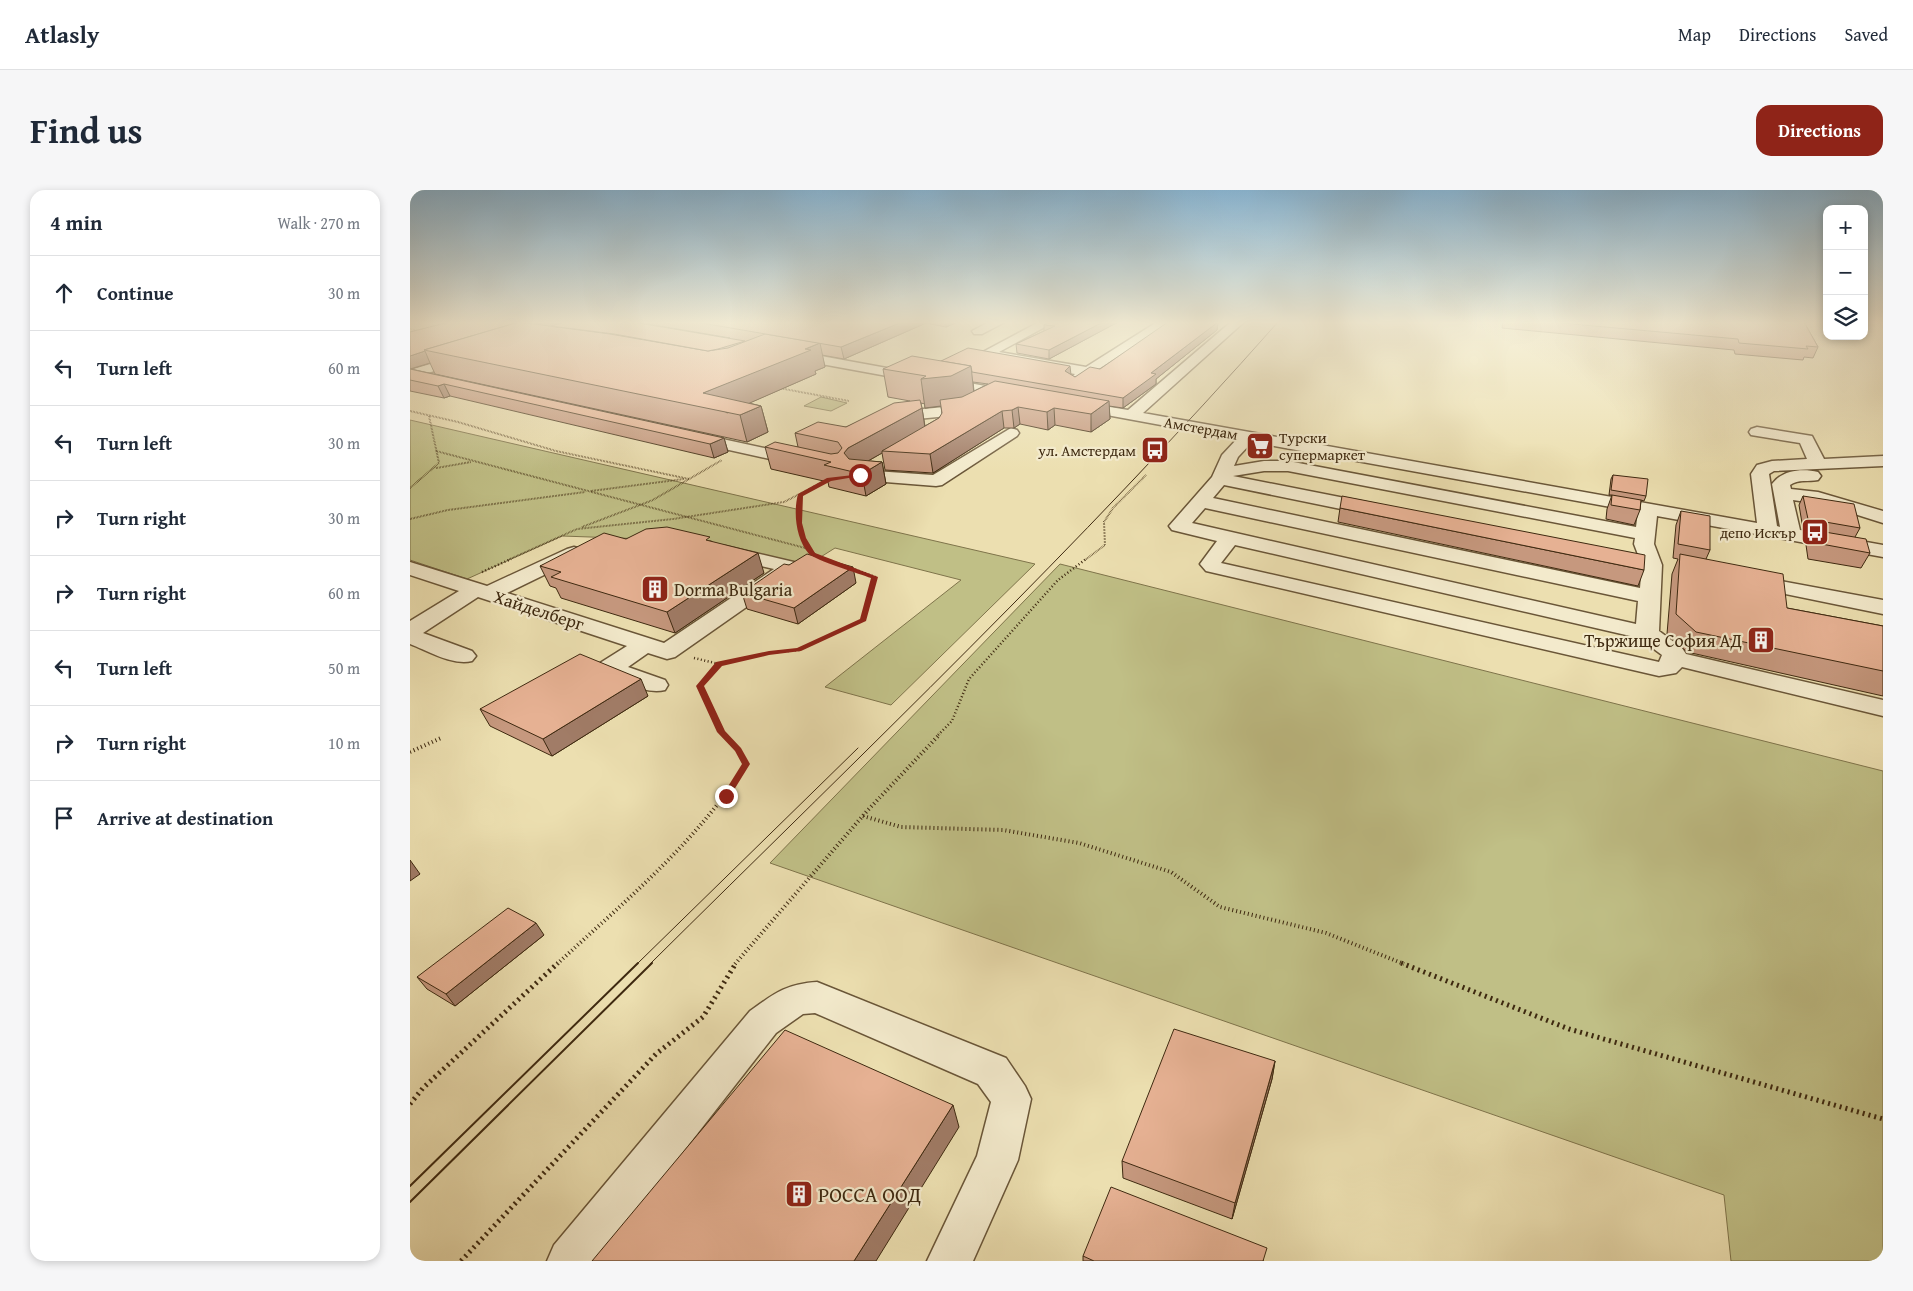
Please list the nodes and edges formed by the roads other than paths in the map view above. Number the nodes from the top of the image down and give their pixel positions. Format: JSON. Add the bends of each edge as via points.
{"nodes":[{"id":1,"x":418,"y":372,"type":"edge"},
{"id":2,"x":887,"y":372,"type":"edge"},
{"id":3,"x":1088,"y":372,"type":"edge"},
{"id":4,"x":1180,"y":372,"type":"edge"},
{"id":5,"x":440,"y":381,"type":"edge"},
{"id":6,"x":994,"y":391,"type":"junction"},
{"id":7,"x":1028,"y":397,"type":"edge"},
{"id":8,"x":932,"y":413,"type":"junction"},
{"id":9,"x":1130,"y":416,"type":"junction"},
{"id":10,"x":874,"y":427,"type":"edge"},
{"id":11,"x":935,"y":431,"type":"edge"},
{"id":12,"x":1011,"y":432,"type":"edge"},
{"id":13,"x":1757,"y":432,"type":"dead end"},
{"id":14,"x":676,"y":434,"type":"edge"},
{"id":15,"x":1248,"y":437,"type":"junction"},
{"id":16,"x":885,"y":460,"type":"edge"},
{"id":17,"x":1883,"y":461,"type":"edge"},
{"id":18,"x":1818,"y":464,"type":"junction"},
{"id":19,"x":817,"y":465,"type":"edge"},
{"id":20,"x":1883,"y":472,"type":"edge"},
{"id":21,"x":1221,"y":476,"type":"junction"},
{"id":22,"x":1783,"y":496,"type":"junction"},
{"id":23,"x":1832,"y":501,"type":"junction"},
{"id":24,"x":1200,"y":502,"type":"junction"},
{"id":25,"x":1883,"y":504,"type":"edge"},
{"id":26,"x":1648,"y":509,"type":"junction"},
{"id":27,"x":1883,"y":510,"type":"edge"},
{"id":28,"x":1393,"y":513,"type":"edge"},
{"id":29,"x":1883,"y":517,"type":"edge"},
{"id":30,"x":1768,"y":530,"type":"junction"},
{"id":31,"x":1645,"y":534,"type":"junction"},
{"id":32,"x":1791,"y":534,"type":"junction"},
{"id":33,"x":1230,"y":538,"type":"junction"},
{"id":34,"x":590,"y":546,"type":"edge"},
{"id":35,"x":710,"y":548,"type":"edge"},
{"id":36,"x":1883,"y":551,"type":"edge"},
{"id":37,"x":410,"y":568,"type":"edge"},
{"id":38,"x":1728,"y":576,"type":"edge"},
{"id":39,"x":475,"y":589,"type":"junction"},
{"id":40,"x":1650,"y":597,"type":"junction"},
{"id":41,"x":1883,"y":607,"type":"edge"},
{"id":42,"x":413,"y":629,"type":"edge"},
{"id":43,"x":1647,"y":633,"type":"junction"},
{"id":44,"x":656,"y":648,"type":"junction"},
{"id":45,"x":464,"y":656,"type":"dead end"},
{"id":46,"x":1672,"y":658,"type":"junction"},
{"id":47,"x":656,"y":686,"type":"dead end"},
{"id":48,"x":1883,"y":708,"type":"edge"},
{"id":49,"x":570,"y":1261,"type":"edge"},
{"id":50,"x":950,"y":1261,"type":"edge"}],
"edges":[{"from":1,"to":5,"type":"street","via":[[411,374]]},
{"from":2,"to":6,"type":"street"},
{"from":3,"to":9,"type":"street","name":"Амстердам","via":[[1061,397]]},
{"from":4,"to":9,"type":"street"},
{"from":6,"to":7,"type":"street"},
{"from":6,"to":8,"type":"street","via":[[965,408]]},
{"from":8,"to":10,"type":"street","via":[[893,417]]},
{"from":8,"to":11,"type":"street"},
{"from":9,"to":15,"type":"street","name":"Амстердам"},
{"from":12,"to":16,"type":"street","via":[[936,481],[860,475]]},
{"from":13,"to":18,"type":"street","via":[[1806,439]]},
{"from":14,"to":19,"type":"street"},
{"from":15,"to":21,"type":"street","via":[[1230,455]]},
{"from":15,"to":26,"type":"street","name":"Амстердам"},
{"from":17,"to":18,"type":"street"},
{"from":18,"to":30,"type":"street","via":[[1763,469],[1760,474]]},
{"from":20,"to":22,"type":"street","via":[[1793,476],[1781,484]]},
{"from":21,"to":24,"type":"street"},
{"from":21,"to":28,"type":"street"},
{"from":21,"to":31,"type":"street","via":[[1264,466],[1288,466]]},
{"from":22,"to":23,"type":"street","via":[[1793,494]]},
{"from":22,"to":32,"type":"street"},
{"from":23,"to":25,"type":"street","via":[[1846,499]]},
{"from":23,"to":27,"type":"street"},
{"from":23,"to":29,"type":"street"},
{"from":24,"to":33,"type":"street","via":[[1179,526]]},
{"from":24,"to":40,"type":"street"},
{"from":26,"to":30,"type":"street","name":"Амстердам"},
{"from":26,"to":31,"type":"street"},
{"from":30,"to":32,"type":"street","name":"Амстердам"},
{"from":31,"to":40,"type":"street","via":[[1644,544],[1651,563]]},
{"from":32,"to":36,"type":"street","name":"Амстердам"},
{"from":33,"to":43,"type":"street"},
{"from":33,"to":46,"type":"street","via":[[1212,560],[1210,564],[1213,567],[1658,669],[1671,665]]},
{"from":34,"to":39,"type":"street"},
{"from":35,"to":44,"type":"street","via":[[791,567]]},
{"from":37,"to":39,"type":"street","name":"Хайделберг"},
{"from":38,"to":41,"type":"street"},
{"from":39,"to":42,"type":"street"},
{"from":39,"to":44,"type":"street","name":"Хайделберг"},
{"from":40,"to":43,"type":"street"},
{"from":42,"to":45,"type":"street"},
{"from":43,"to":46,"type":"street","via":[[1674,652]]},
{"from":44,"to":47,"type":"street","via":[[609,668]]},
{"from":46,"to":48,"type":"street"},
{"from":49,"to":50,"type":"street","via":[[763,1022],[795,999],[817,997],[992,1071],[1010,1099],[998,1160]]}]}
